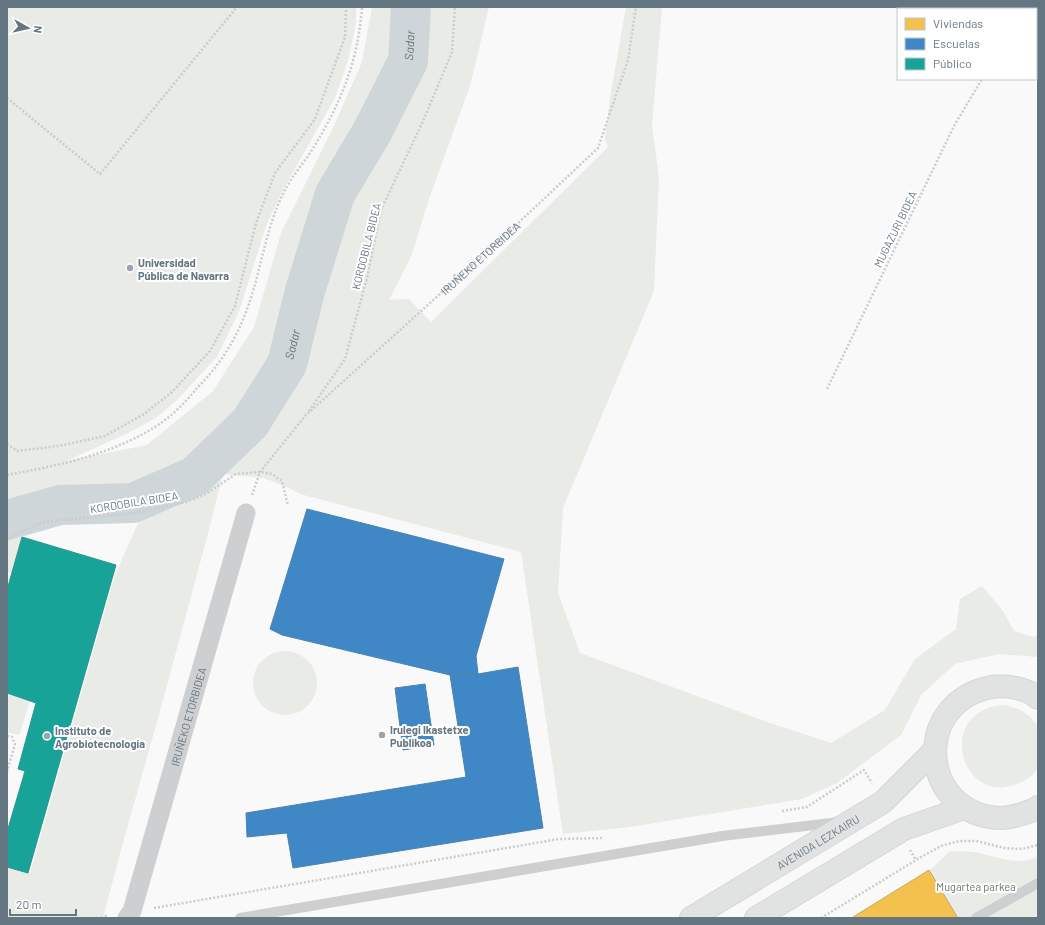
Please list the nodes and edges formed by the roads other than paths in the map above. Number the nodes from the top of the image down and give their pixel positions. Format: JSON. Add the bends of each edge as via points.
{"nodes":[{"id":1,"x":246,"y":513,"type":"dead end"},
{"id":2,"x":1036,"y":694,"type":"edge"},
{"id":3,"x":934,"y":751,"type":"junction"},
{"id":4,"x":964,"y":808,"type":"junction"},
{"id":5,"x":1037,"y":810,"type":"edge"},
{"id":6,"x":853,"y":820,"type":"junction"},
{"id":7,"x":1038,"y":883,"type":"edge"},
{"id":8,"x":129,"y":915,"type":"edge"},
{"id":9,"x":240,"y":918,"type":"edge"},
{"id":10,"x":691,"y":918,"type":"edge"},
{"id":11,"x":756,"y":918,"type":"edge"},
{"id":12,"x":976,"y":918,"type":"edge"}],
"edges":[{"from":1,"to":8,"type":"street","name":"IRUÑEKO ETORBIDEA"},
{"from":2,"to":3,"type":"street","via":[[999,686],[980,689],[962,699],[947,713],[938,731]]},
{"from":3,"to":4,"type":"street","via":[[938,773],[948,792]]},
{"from":3,"to":6,"type":"street","name":"AVENIDA LEZKAIRU","via":[[883,802]]},
{"from":4,"to":5,"type":"street","via":[[982,816],[1002,818]]},
{"from":4,"to":11,"type":"street","via":[[904,829]]},
{"from":6,"to":9,"type":"lane","via":[[722,836]]},
{"from":6,"to":10,"type":"street","name":"AVENIDA LEZKAIRU"},
{"from":7,"to":12,"type":"lane"}]}
